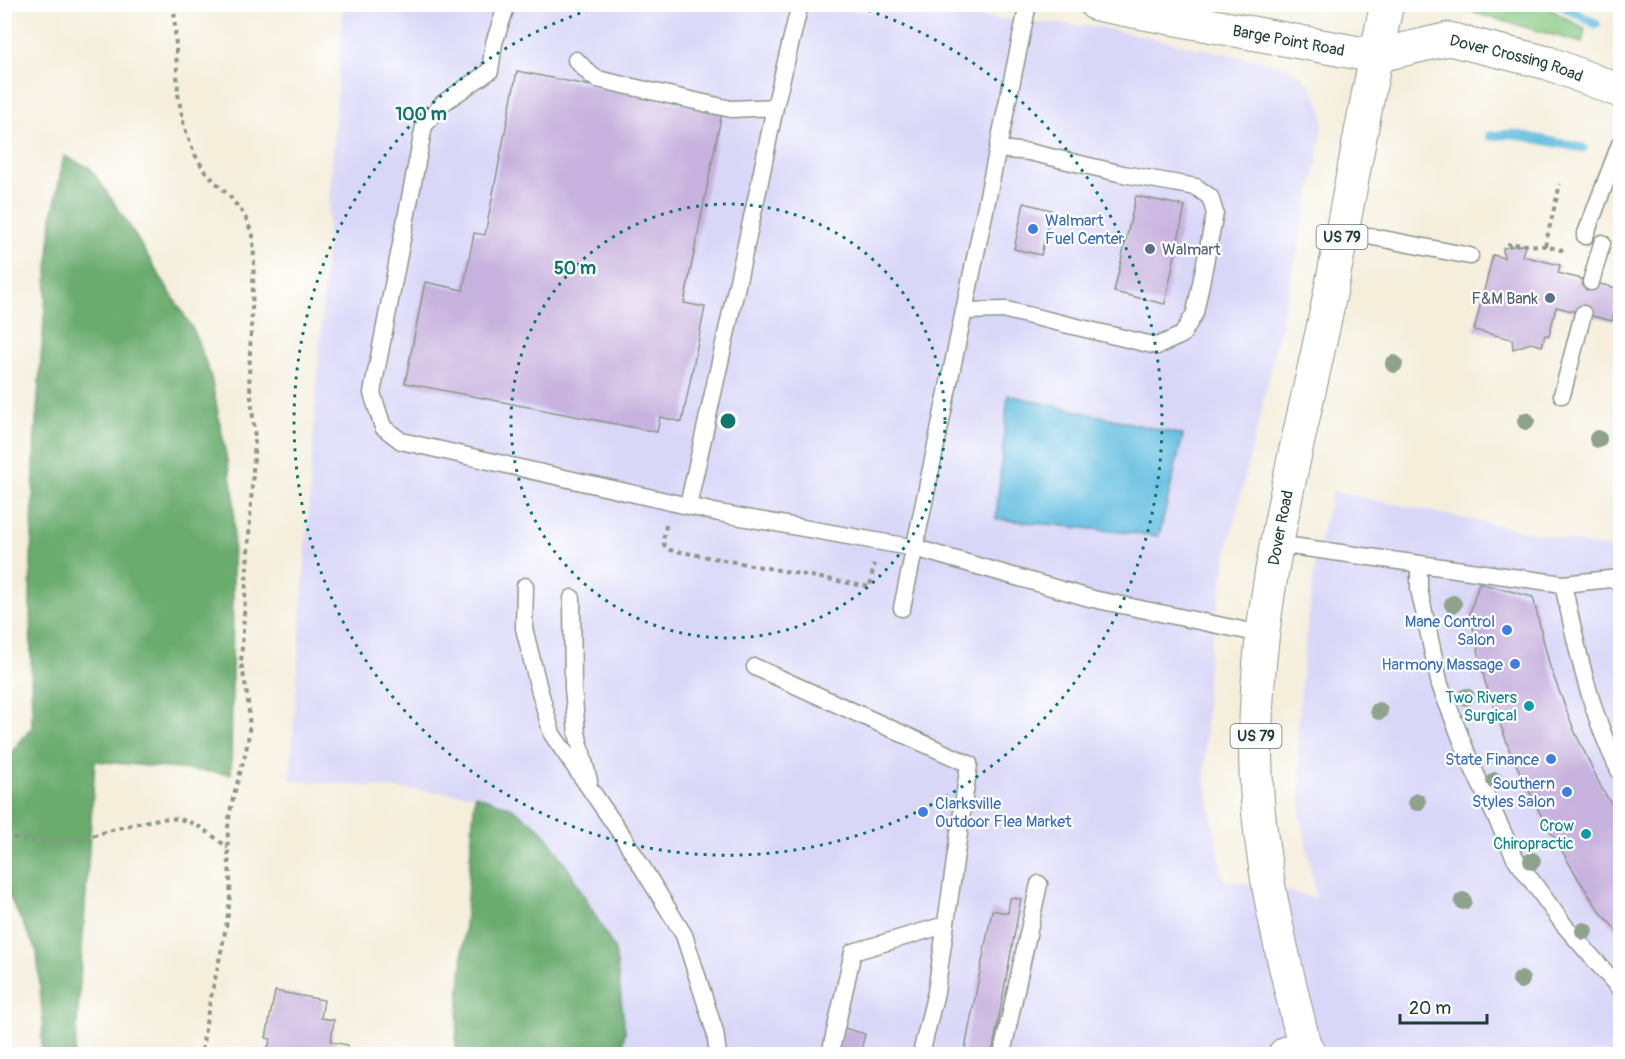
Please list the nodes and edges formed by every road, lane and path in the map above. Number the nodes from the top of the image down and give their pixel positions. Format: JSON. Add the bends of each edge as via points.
{"nodes":[{"id":1,"x":174,"y":4,"type":"edge"},
{"id":2,"x":507,"y":4,"type":"edge"},
{"id":3,"x":800,"y":4,"type":"edge"},
{"id":4,"x":1028,"y":4,"type":"edge"},
{"id":5,"x":1096,"y":4,"type":"edge"},
{"id":6,"x":1387,"y":4,"type":"edge"},
{"id":7,"x":1168,"y":10,"type":"edge"},
{"id":8,"x":1375,"y":56,"type":"junction"},
{"id":9,"x":576,"y":60,"type":"dead end"},
{"id":10,"x":1620,"y":91,"type":"edge"},
{"id":11,"x":775,"y":107,"type":"junction"},
{"id":12,"x":1620,"y":144,"type":"edge"},
{"id":13,"x":998,"y":149,"type":"junction"},
{"id":14,"x":1560,"y":184,"type":"dead end"},
{"id":15,"x":1343,"y":231,"type":"junction"},
{"id":16,"x":1585,"y":236,"type":"joint"},
{"id":17,"x":1602,"y":243,"type":"dead end"},
{"id":18,"x":1545,"y":246,"type":"junction"},
{"id":19,"x":1511,"y":247,"type":"dead end"},
{"id":20,"x":1470,"y":256,"type":"dead end"},
{"id":21,"x":1591,"y":282,"type":"dead end"},
{"id":22,"x":964,"y":310,"type":"junction"},
{"id":23,"x":1583,"y":314,"type":"dead end"},
{"id":24,"x":1562,"y":395,"type":"dead end"},
{"id":25,"x":670,"y":502,"type":"junction"},
{"id":26,"x":688,"y":506,"type":"junction"},
{"id":27,"x":1277,"y":544,"type":"junction"},
{"id":28,"x":915,"y":548,"type":"junction"},
{"id":29,"x":1419,"y":565,"type":"junction"},
{"id":30,"x":1620,"y":578,"type":"edge"},
{"id":31,"x":908,"y":579,"type":"junction"},
{"id":32,"x":1563,"y":584,"type":"junction"},
{"id":33,"x":525,"y":586,"type":"dead end"},
{"id":34,"x":573,"y":598,"type":"dead end"},
{"id":35,"x":902,"y":608,"type":"dead end"},
{"id":36,"x":1262,"y":634,"type":"junction"},
{"id":37,"x":755,"y":667,"type":"dead end"},
{"id":38,"x":1620,"y":772,"type":"edge"},
{"id":39,"x":592,"y":791,"type":"junction"},
{"id":40,"x":4,"y":836,"type":"edge"},
{"id":41,"x":229,"y":848,"type":"junction"},
{"id":42,"x":1039,"y":884,"type":"dead end"},
{"id":43,"x":945,"y":925,"type":"junction"},
{"id":44,"x":1620,"y":989,"type":"edge"},
{"id":45,"x":1299,"y":1051,"type":"edge"},
{"id":46,"x":202,"y":1054,"type":"edge"},
{"id":47,"x":718,"y":1054,"type":"edge"},
{"id":48,"x":830,"y":1054,"type":"edge"},
{"id":49,"x":921,"y":1054,"type":"edge"},
{"id":50,"x":1002,"y":1054,"type":"edge"}],
"edges":[{"from":1,"to":41,"type":"path","via":[[178,94],[184,126],[204,170],[231,198],[253,236],[249,376],[255,439],[241,663],[249,737],[233,796]]},
{"from":2,"to":25,"type":"lane","via":[[494,43],[490,71],[443,103],[424,126],[372,393],[383,427],[401,441]]},
{"from":3,"to":11,"type":"lane"},
{"from":4,"to":13,"type":"lane"},
{"from":5,"to":7,"type":"main road","name":"Barge Point Road"},
{"from":6,"to":8,"type":"main road","name":"Dover Road","number":"US 79"},
{"from":7,"to":8,"type":"main road","name":"Barge Point Road","via":[[1287,41]]},
{"from":8,"to":10,"type":"main road","name":"Dover Crossing Road","via":[[1449,39],[1548,63]]},
{"from":8,"to":15,"type":"main road","name":"Dover Road","number":"US 79"},
{"from":9,"to":11,"type":"lane","via":[[597,79],[731,108]]},
{"from":11,"to":26,"type":"lane"},
{"from":12,"to":16,"type":"lane"},
{"from":13,"to":22,"type":"lane"},
{"from":13,"to":22,"type":"lane","via":[[1196,187],[1210,196],[1215,213],[1195,313],[1182,335],[1157,346],[1006,310]]},
{"from":14,"to":18,"type":"path"},
{"from":15,"to":20,"type":"lane"},
{"from":15,"to":27,"type":"main road","name":"Dover Road","number":"US 79"},
{"from":16,"to":18,"type":"path","via":[[1561,250]]},
{"from":17,"to":21,"type":"lane"},
{"from":18,"to":19,"type":"path","via":[[1509,244]]},
{"from":22,"to":28,"type":"lane"},
{"from":23,"to":24,"type":"lane"},
{"from":25,"to":26,"type":"lane"},
{"from":25,"to":31,"type":"path","via":[[665,549],[870,587],[874,562],[883,562],[888,565],[888,576]]},
{"from":26,"to":28,"type":"lane"},
{"from":27,"to":29,"type":"lane"},
{"from":27,"to":36,"type":"main road","name":"Dover Road","number":"US 79"},
{"from":28,"to":31,"type":"lane"},
{"from":28,"to":36,"type":"lane","via":[[1093,599]]},
{"from":29,"to":32,"type":"lane"},
{"from":29,"to":44,"type":"lane","via":[[1419,589],[1440,685],[1500,827],[1515,858],[1564,926]]},
{"from":30,"to":32,"type":"lane"},
{"from":31,"to":35,"type":"lane"},
{"from":32,"to":38,"type":"lane","via":[[1581,668]]},
{"from":33,"to":39,"type":"lane","via":[[524,628],[552,734]]},
{"from":34,"to":39,"type":"lane","via":[[577,733]]},
{"from":36,"to":45,"type":"main road","name":"Dover Road","number":"US 79","via":[[1257,694],[1257,795],[1265,864]]},
{"from":37,"to":43,"type":"lane","via":[[969,764]]},
{"from":39,"to":47,"type":"lane","via":[[684,935],[716,1032]]},
{"from":40,"to":41,"type":"path","via":[[70,842],[176,818],[203,829]]},
{"from":41,"to":46,"type":"path","via":[[230,903]]},
{"from":42,"to":50,"type":"lane"},
{"from":43,"to":48,"type":"lane","via":[[854,952]]},
{"from":43,"to":49,"type":"lane","via":[[936,992]]}]}
